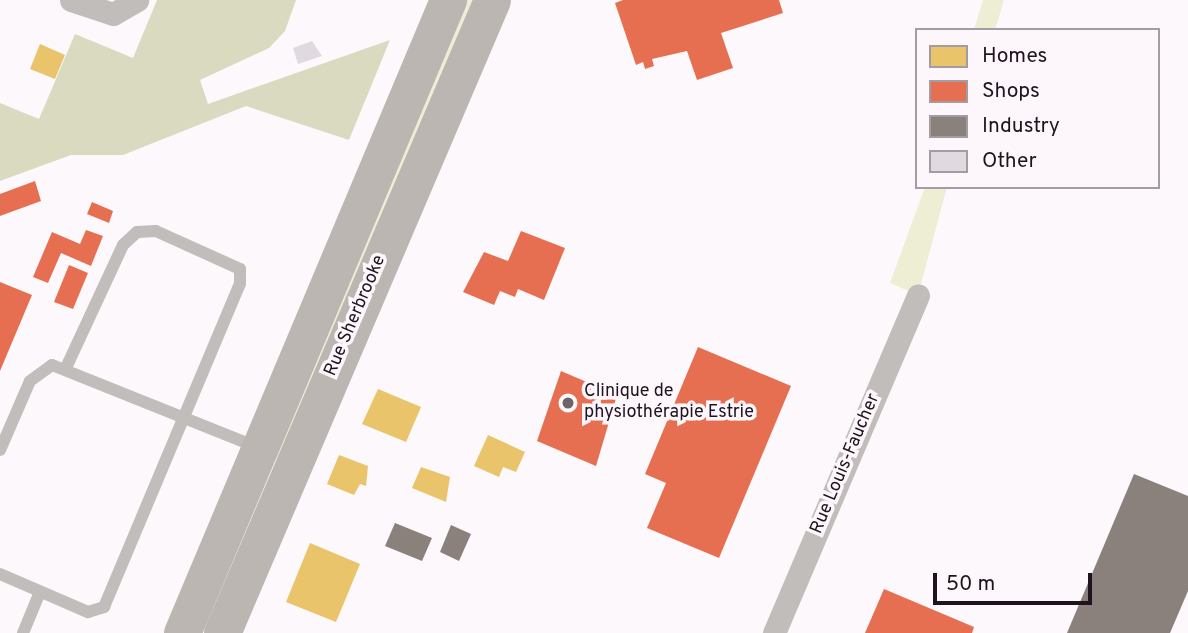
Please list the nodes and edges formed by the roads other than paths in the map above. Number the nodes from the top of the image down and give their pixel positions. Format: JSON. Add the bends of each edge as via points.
{"nodes":[{"id":1,"x":71,"y":0,"type":"edge"},
{"id":2,"x":448,"y":0,"type":"edge"},
{"id":3,"x":492,"y":0,"type":"edge"},
{"id":4,"x":131,"y":6,"type":"edge"},
{"id":5,"x":918,"y":295,"type":"dead end"},
{"id":6,"x":66,"y":368,"type":"junction"},
{"id":7,"x":185,"y":417,"type":"junction"},
{"id":8,"x":260,"y":448,"type":"junction"},
{"id":9,"x":0,"y":450,"type":"edge"},
{"id":10,"x":0,"y":574,"type":"edge"},
{"id":11,"x":40,"y":592,"type":"junction"},
{"id":12,"x":23,"y":633,"type":"edge"},
{"id":13,"x":182,"y":633,"type":"edge"},
{"id":14,"x":222,"y":633,"type":"edge"},
{"id":15,"x":774,"y":633,"type":"edge"}],
"edges":[{"from":1,"to":4,"type":"street","via":[[104,14]]},
{"from":2,"to":8,"type":"main road"},
{"from":3,"to":14,"type":"main road","name":"Rue Sherbrooke"},
{"from":5,"to":15,"type":"street","name":"Rue Louis-Faucher"},
{"from":6,"to":7,"type":"lane"},
{"from":6,"to":7,"type":"lane","via":[[132,235],[150,230],[194,247],[236,265],[242,279]]},
{"from":6,"to":9,"type":"lane","via":[[52,365],[33,374]]},
{"from":7,"to":8,"type":"lane"},
{"from":7,"to":11,"type":"lane","via":[[104,607],[88,612]]},
{"from":8,"to":13,"type":"main road"},
{"from":10,"to":11,"type":"lane"},
{"from":11,"to":12,"type":"lane"}]}
